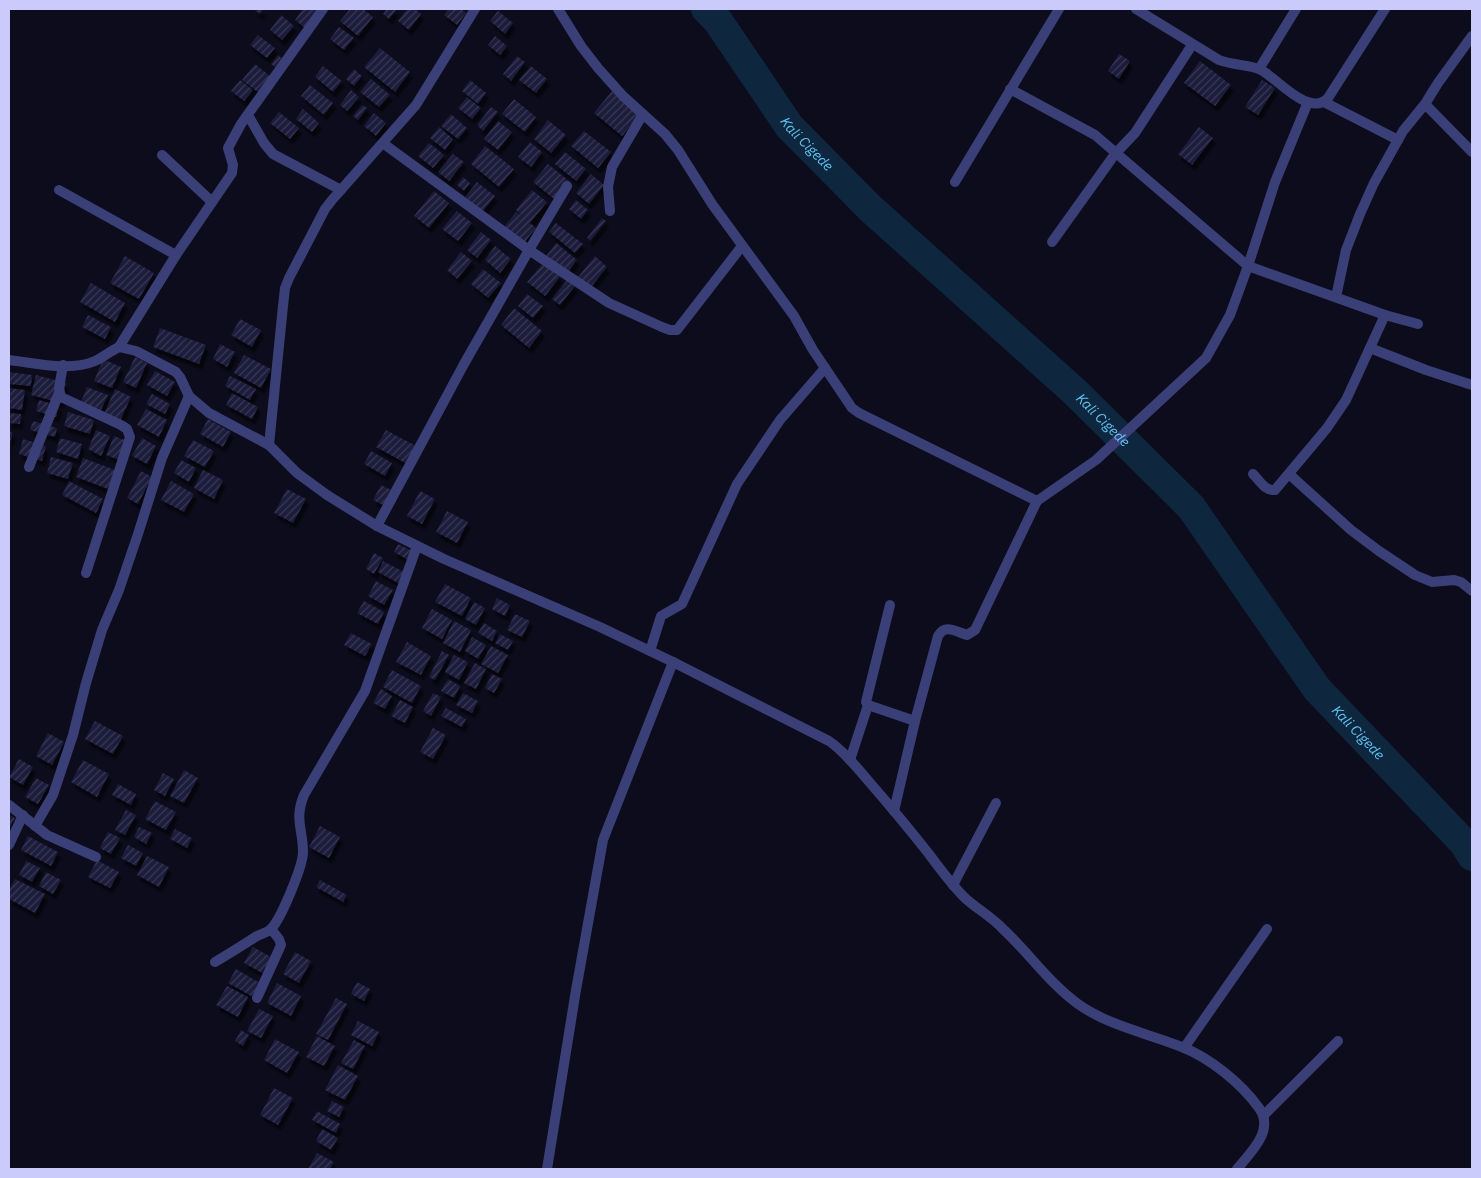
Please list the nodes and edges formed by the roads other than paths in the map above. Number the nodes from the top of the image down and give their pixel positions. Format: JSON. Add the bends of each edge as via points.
{"nodes":[{"id":1,"x":323,"y":9,"type":"edge"},
{"id":2,"x":475,"y":9,"type":"edge"},
{"id":3,"x":558,"y":9,"type":"edge"},
{"id":4,"x":1059,"y":9,"type":"edge"},
{"id":5,"x":1136,"y":9,"type":"edge"},
{"id":6,"x":1296,"y":9,"type":"edge"},
{"id":7,"x":1385,"y":9,"type":"edge"},
{"id":8,"x":1472,"y":36,"type":"edge"},
{"id":9,"x":1192,"y":45,"type":"junction"},
{"id":10,"x":1259,"y":69,"type":"junction"},
{"id":11,"x":1010,"y":89,"type":"junction"},
{"id":12,"x":1308,"y":102,"type":"junction"},
{"id":13,"x":1324,"y":102,"type":"junction"},
{"id":14,"x":1425,"y":104,"type":"junction"},
{"id":15,"x":643,"y":114,"type":"junction"},
{"id":16,"x":248,"y":115,"type":"junction"},
{"id":17,"x":1398,"y":140,"type":"junction"},
{"id":18,"x":384,"y":144,"type":"junction"},
{"id":19,"x":1472,"y":152,"type":"edge"},
{"id":20,"x":1115,"y":154,"type":"junction"},
{"id":21,"x":162,"y":156,"type":"dead end"},
{"id":22,"x":954,"y":182,"type":"dead end"},
{"id":23,"x":567,"y":186,"type":"dead end"},
{"id":24,"x":59,"y":190,"type":"dead end"},
{"id":25,"x":340,"y":190,"type":"junction"},
{"id":26,"x":212,"y":202,"type":"junction"},
{"id":27,"x":610,"y":210,"type":"dead end"},
{"id":28,"x":1052,"y":242,"type":"dead end"},
{"id":29,"x":742,"y":246,"type":"junction"},
{"id":30,"x":528,"y":250,"type":"junction"},
{"id":31,"x":176,"y":255,"type":"junction"},
{"id":32,"x":1248,"y":266,"type":"junction"},
{"id":33,"x":1336,"y":297,"type":"junction"},
{"id":34,"x":1385,"y":315,"type":"junction"},
{"id":35,"x":1418,"y":324,"type":"dead end"},
{"id":36,"x":119,"y":347,"type":"junction"},
{"id":37,"x":1370,"y":348,"type":"junction"},
{"id":38,"x":9,"y":360,"type":"edge"},
{"id":39,"x":63,"y":366,"type":"junction"},
{"id":40,"x":825,"y":368,"type":"junction"},
{"id":41,"x":1472,"y":385,"type":"edge"},
{"id":42,"x":59,"y":393,"type":"junction"},
{"id":43,"x":189,"y":396,"type":"junction"},
{"id":44,"x":269,"y":445,"type":"junction"},
{"id":45,"x":29,"y":468,"type":"dead end"},
{"id":46,"x":1253,"y":474,"type":"dead end"},
{"id":47,"x":1289,"y":474,"type":"junction"},
{"id":48,"x":1037,"y":501,"type":"junction"},
{"id":49,"x":377,"y":526,"type":"junction"},
{"id":50,"x":417,"y":546,"type":"junction"},
{"id":51,"x":86,"y":573,"type":"dead end"},
{"id":52,"x":1472,"y":591,"type":"edge"},
{"id":53,"x":890,"y":605,"type":"dead end"},
{"id":54,"x":650,"y":651,"type":"junction"},
{"id":55,"x":673,"y":662,"type":"junction"},
{"id":56,"x":868,"y":705,"type":"junction"},
{"id":57,"x":915,"y":721,"type":"junction"},
{"id":58,"x":850,"y":760,"type":"junction"},
{"id":59,"x":996,"y":803,"type":"dead end"},
{"id":60,"x":9,"y":805,"type":"edge"},
{"id":61,"x":894,"y":811,"type":"junction"},
{"id":62,"x":23,"y":815,"type":"junction"},
{"id":63,"x":35,"y":826,"type":"junction"},
{"id":64,"x":9,"y":845,"type":"edge"},
{"id":65,"x":96,"y":857,"type":"dead end"},
{"id":66,"x":953,"y":885,"type":"junction"},
{"id":67,"x":271,"y":929,"type":"junction"},
{"id":68,"x":1267,"y":929,"type":"dead end"},
{"id":69,"x":215,"y":962,"type":"dead end"},
{"id":70,"x":257,"y":998,"type":"dead end"},
{"id":71,"x":1338,"y":1041,"type":"dead end"},
{"id":72,"x":1184,"y":1048,"type":"junction"},
{"id":73,"x":1264,"y":1115,"type":"junction"},
{"id":74,"x":547,"y":1169,"type":"edge"},
{"id":75,"x":1238,"y":1169,"type":"edge"}],
"edges":[{"from":1,"to":16,"type":"street"},
{"from":2,"to":18,"type":"street","via":[[416,105]]},
{"from":3,"to":15,"type":"street","via":[[598,68]]},
{"from":4,"to":11,"type":"street"},
{"from":5,"to":9,"type":"street"},
{"from":6,"to":10,"type":"street"},
{"from":7,"to":13,"type":"street"},
{"from":8,"to":14,"type":"street"},
{"from":9,"to":10,"type":"street","via":[[1231,65]]},
{"from":9,"to":20,"type":"street","via":[[1135,134]]},
{"from":10,"to":12,"type":"street"},
{"from":11,"to":20,"type":"street","via":[[1086,129]]},
{"from":11,"to":22,"type":"street"},
{"from":12,"to":13,"type":"street"},
{"from":12,"to":32,"type":"street","via":[[1275,182]]},
{"from":13,"to":17,"type":"street"},
{"from":14,"to":17,"type":"street"},
{"from":14,"to":19,"type":"street"},
{"from":15,"to":27,"type":"street","via":[[612,167],[608,187]]},
{"from":15,"to":29,"type":"street","via":[[666,134]]},
{"from":16,"to":25,"type":"street","via":[[273,154]]},
{"from":16,"to":26,"type":"street","via":[[228,148],[233,170]]},
{"from":17,"to":33,"type":"street","via":[[1360,214],[1346,250]]},
{"from":18,"to":25,"type":"street"},
{"from":18,"to":30,"type":"street"},
{"from":20,"to":28,"type":"street"},
{"from":20,"to":32,"type":"street"},
{"from":21,"to":26,"type":"street"},
{"from":23,"to":30,"type":"street"},
{"from":24,"to":31,"type":"street"},
{"from":25,"to":44,"type":"street","via":[[325,210],[285,288]]},
{"from":26,"to":31,"type":"street"},
{"from":29,"to":30,"type":"street","via":[[674,330],[662,328],[609,303]]},
{"from":29,"to":40,"type":"street","via":[[794,316]]},
{"from":30,"to":49,"type":"street"},
{"from":31,"to":36,"type":"street"},
{"from":32,"to":33,"type":"street"},
{"from":32,"to":48,"type":"street","via":[[1230,315],[1206,358],[1096,460]]},
{"from":33,"to":34,"type":"street"},
{"from":34,"to":35,"type":"street"},
{"from":34,"to":37,"type":"street"},
{"from":36,"to":39,"type":"street","via":[[94,361]]},
{"from":36,"to":43,"type":"street","via":[[136,351],[176,372]]},
{"from":37,"to":41,"type":"street"},
{"from":37,"to":47,"type":"street","via":[[1346,400]]},
{"from":38,"to":39,"type":"street"},
{"from":39,"to":42,"type":"street"},
{"from":40,"to":48,"type":"street","via":[[858,413]]},
{"from":40,"to":54,"type":"street","via":[[780,420],[736,484],[682,604],[659,619]]},
{"from":42,"to":45,"type":"street"},
{"from":42,"to":51,"type":"street","via":[[65,400],[127,429],[130,437]]},
{"from":43,"to":44,"type":"street","via":[[209,413]]},
{"from":43,"to":63,"type":"street","via":[[162,458],[119,590],[102,630],[53,795]]},
{"from":44,"to":49,"type":"street","via":[[297,473],[327,496]]},
{"from":46,"to":47,"type":"street","via":[[1272,491]]},
{"from":47,"to":52,"type":"street","via":[[1350,530],[1386,556],[1428,580],[1454,580]]},
{"from":48,"to":57,"type":"street","via":[[975,630],[967,635],[941,630]]},
{"from":49,"to":50,"type":"street"},
{"from":50,"to":54,"type":"street"},
{"from":50,"to":67,"type":"street","via":[[365,691],[299,806],[303,860]]},
{"from":53,"to":56,"type":"street","via":[[866,698]]},
{"from":54,"to":55,"type":"street"},
{"from":55,"to":58,"type":"street","via":[[829,741]]},
{"from":55,"to":74,"type":"street","via":[[603,840]]},
{"from":56,"to":57,"type":"street"},
{"from":56,"to":58,"type":"street"},
{"from":57,"to":61,"type":"street"},
{"from":58,"to":61,"type":"street"},
{"from":59,"to":66,"type":"street"},
{"from":60,"to":62,"type":"street"},
{"from":61,"to":66,"type":"street"},
{"from":62,"to":63,"type":"street"},
{"from":62,"to":64,"type":"street"},
{"from":63,"to":65,"type":"street","via":[[60,842]]},
{"from":66,"to":72,"type":"street","via":[[1003,928],[1077,1004],[1119,1025]]},
{"from":67,"to":69,"type":"street"},
{"from":67,"to":70,"type":"street","via":[[281,945]]},
{"from":68,"to":72,"type":"street"},
{"from":71,"to":73,"type":"street"},
{"from":72,"to":73,"type":"street","via":[[1219,1068]]},
{"from":73,"to":75,"type":"street","via":[[1263,1135]]}]}
